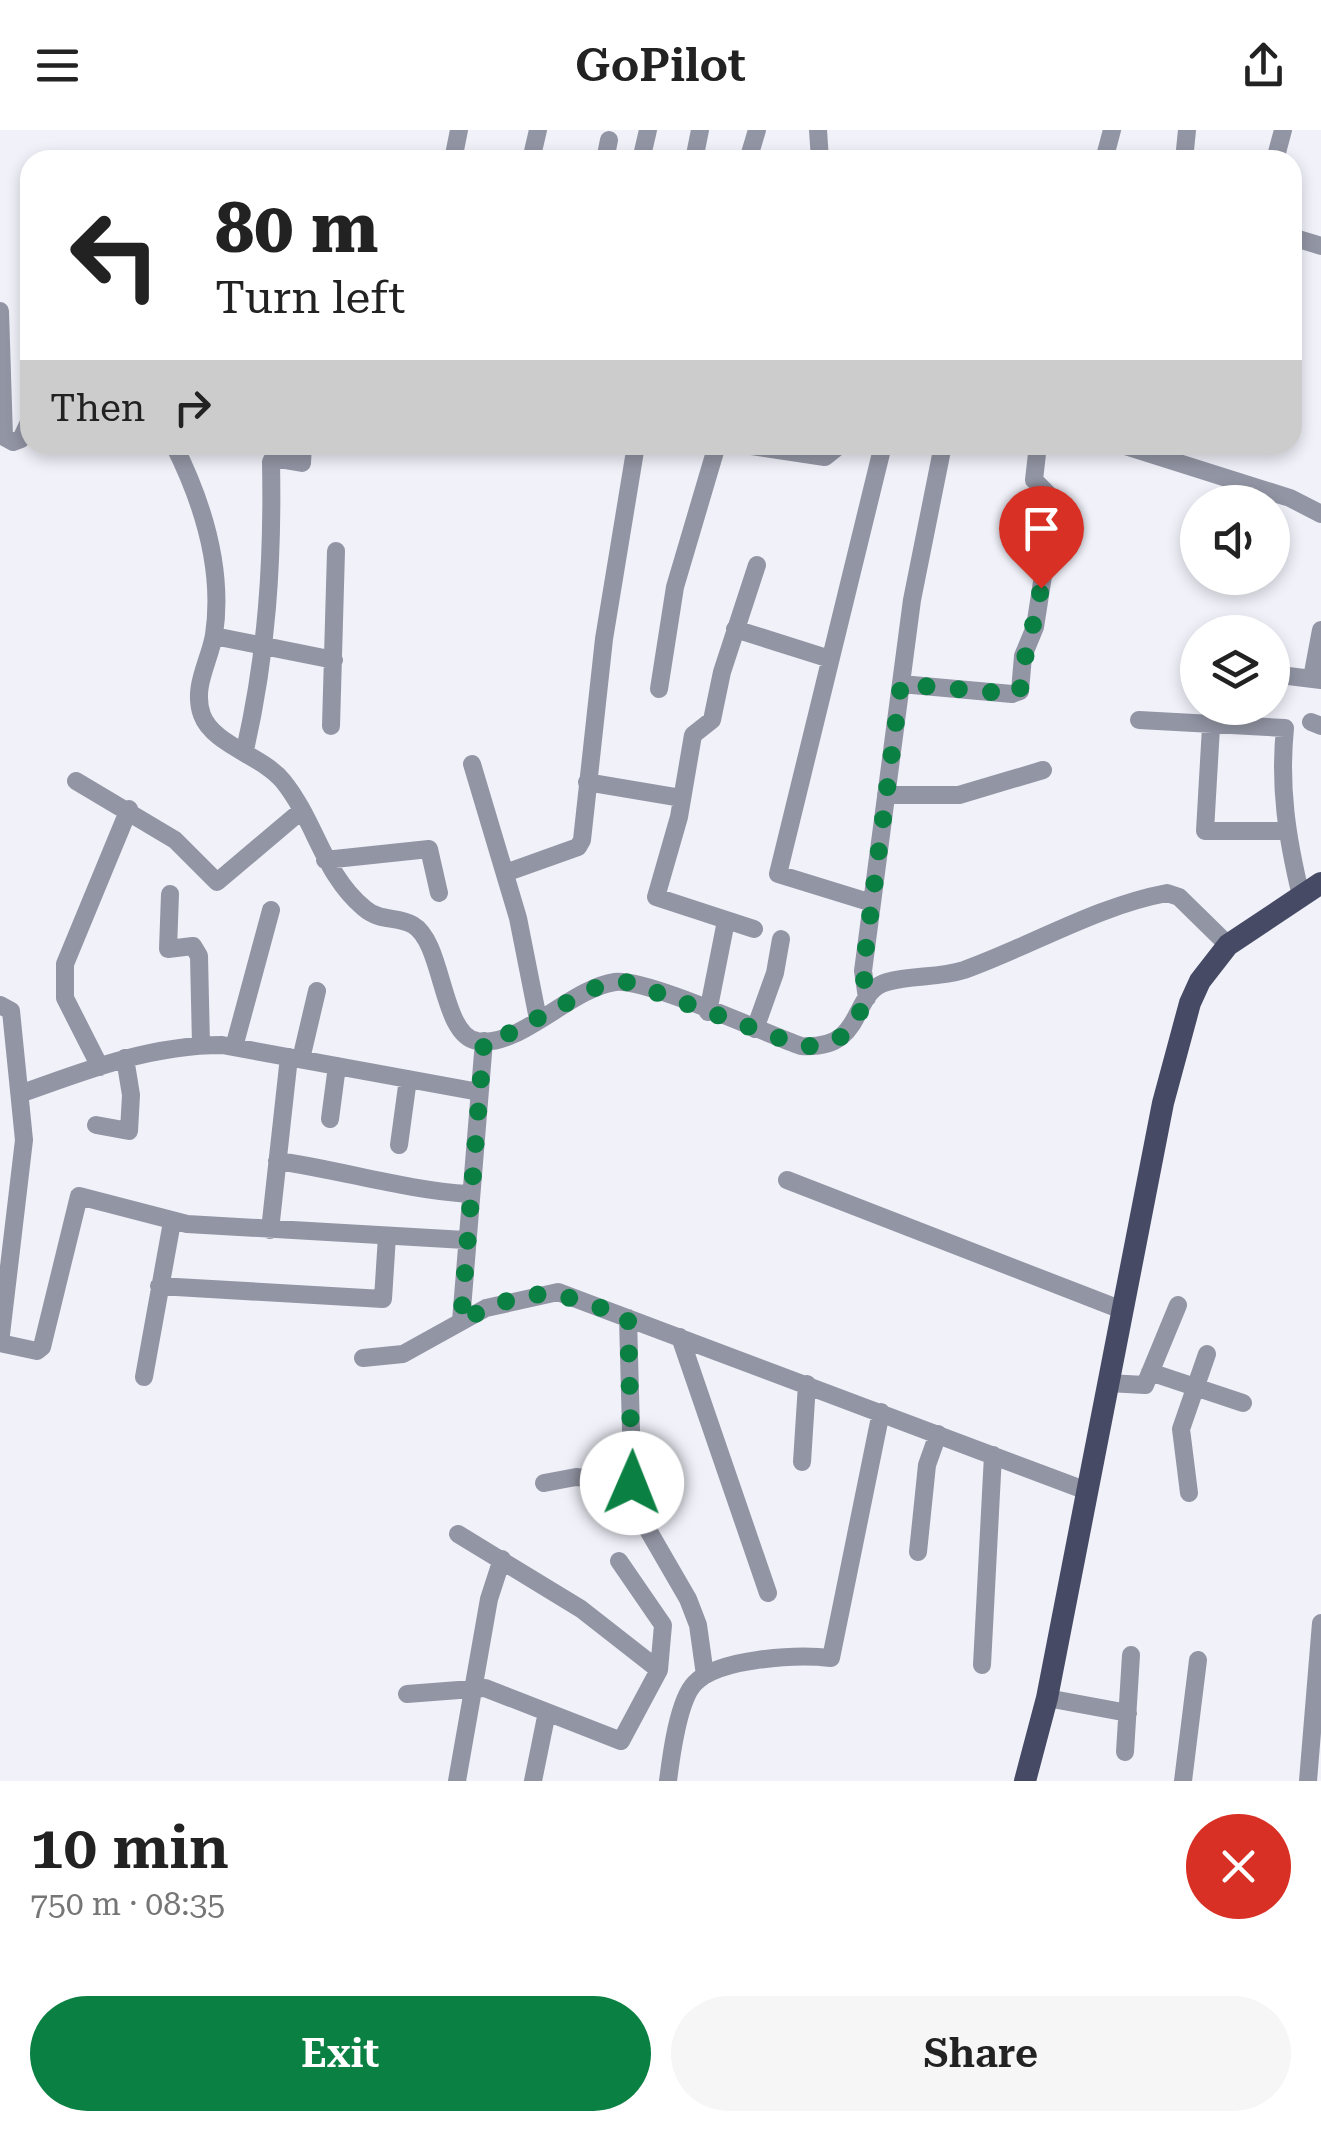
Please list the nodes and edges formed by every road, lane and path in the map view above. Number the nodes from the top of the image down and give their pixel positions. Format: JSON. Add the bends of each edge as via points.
{"nodes":[{"id":1,"x":608,"y":140,"type":"dead end"},
{"id":2,"x":606,"y":150,"type":"edge"},
{"id":3,"x":0,"y":311,"type":"edge"},
{"id":4,"x":20,"y":439,"type":"edge"},
{"id":5,"x":179,"y":455,"type":"edge"},
{"id":6,"x":302,"y":455,"type":"edge"},
{"id":7,"x":634,"y":455,"type":"edge"},
{"id":8,"x":714,"y":455,"type":"edge"},
{"id":9,"x":881,"y":455,"type":"edge"},
{"id":10,"x":941,"y":455,"type":"edge"},
{"id":11,"x":1037,"y":455,"type":"edge"},
{"id":12,"x":1154,"y":455,"type":"edge"},
{"id":13,"x":1321,"y":514,"type":"edge"},
{"id":14,"x":336,"y":551,"type":"dead end"},
{"id":15,"x":757,"y":565,"type":"dead end"},
{"id":16,"x":735,"y":629,"type":"junction"},
{"id":17,"x":1321,"y":630,"type":"edge"},
{"id":18,"x":214,"y":636,"type":"junction"},
{"id":19,"x":266,"y":645,"type":"junction"},
{"id":20,"x":830,"y":659,"type":"junction"},
{"id":21,"x":334,"y":660,"type":"junction"},
{"id":22,"x":1290,"y":676,"type":"edge"},
{"id":23,"x":1316,"y":679,"type":"edge"},
{"id":24,"x":901,"y":684,"type":"junction"},
{"id":25,"x":659,"y":689,"type":"dead end"},
{"id":26,"x":1139,"y":720,"type":"dead end"},
{"id":27,"x":331,"y":726,"type":"dead end"},
{"id":28,"x":1217,"y":727,"type":"junction"},
{"id":29,"x":245,"y":750,"type":"junction"},
{"id":30,"x":472,"y":764,"type":"dead end"},
{"id":31,"x":1043,"y":770,"type":"dead end"},
{"id":32,"x":76,"y":780,"type":"dead end"},
{"id":33,"x":587,"y":782,"type":"junction"},
{"id":34,"x":886,"y":795,"type":"junction"},
{"id":35,"x":682,"y":798,"type":"junction"},
{"id":36,"x":129,"y":809,"type":"junction"},
{"id":37,"x":301,"y":811,"type":"junction"},
{"id":38,"x":1285,"y":831,"type":"junction"},
{"id":39,"x":325,"y":860,"type":"junction"},
{"id":40,"x":504,"y":873,"type":"junction"},
{"id":41,"x":1321,"y":882,"type":"edge"},
{"id":42,"x":170,"y":894,"type":"dead end"},
{"id":43,"x":439,"y":894,"type":"dead end"},
{"id":44,"x":1300,"y":896,"type":"junction"},
{"id":45,"x":872,"y":902,"type":"junction"},
{"id":46,"x":270,"y":910,"type":"dead end"},
{"id":47,"x":726,"y":920,"type":"junction"},
{"id":48,"x":754,"y":929,"type":"dead end"},
{"id":49,"x":781,"y":939,"type":"dead end"},
{"id":50,"x":1228,"y":944,"type":"junction"},
{"id":51,"x":316,"y":991,"type":"dead end"},
{"id":52,"x":868,"y":998,"type":"junction"},
{"id":53,"x":0,"y":1005,"type":"edge"},
{"id":54,"x":708,"y":1012,"type":"junction"},
{"id":55,"x":538,"y":1019,"type":"junction"},
{"id":56,"x":755,"y":1030,"type":"junction"},
{"id":57,"x":484,"y":1041,"type":"junction"},
{"id":58,"x":201,"y":1044,"type":"junction"},
{"id":59,"x":234,"y":1047,"type":"junction"},
{"id":60,"x":125,"y":1058,"type":"junction"},
{"id":61,"x":295,"y":1058,"type":"junction"},
{"id":62,"x":337,"y":1066,"type":"junction"},
{"id":63,"x":100,"y":1067,"type":"junction"},
{"id":64,"x":408,"y":1079,"type":"junction"},
{"id":65,"x":479,"y":1092,"type":"junction"},
{"id":66,"x":20,"y":1094,"type":"junction"},
{"id":67,"x":330,"y":1119,"type":"dead end"},
{"id":68,"x":96,"y":1125,"type":"dead end"},
{"id":69,"x":399,"y":1146,"type":"dead end"},
{"id":70,"x":277,"y":1161,"type":"junction"},
{"id":71,"x":788,"y":1180,"type":"dead end"},
{"id":72,"x":469,"y":1194,"type":"junction"},
{"id":73,"x":172,"y":1222,"type":"junction"},
{"id":74,"x":270,"y":1230,"type":"junction"},
{"id":75,"x":387,"y":1236,"type":"junction"},
{"id":76,"x":465,"y":1240,"type":"junction"},
{"id":77,"x":159,"y":1286,"type":"junction"},
{"id":78,"x":1178,"y":1304,"type":"dead end"},
{"id":79,"x":1122,"y":1310,"type":"junction"},
{"id":80,"x":628,"y":1318,"type":"junction"},
{"id":81,"x":461,"y":1321,"type":"junction"},
{"id":82,"x":680,"y":1337,"type":"junction"},
{"id":83,"x":1207,"y":1354,"type":"dead end"},
{"id":84,"x":363,"y":1358,"type":"dead end"},
{"id":85,"x":1150,"y":1372,"type":"junction"},
{"id":86,"x":144,"y":1377,"type":"dead end"},
{"id":87,"x":1108,"y":1383,"type":"junction"},
{"id":88,"x":808,"y":1384,"type":"junction"},
{"id":89,"x":1195,"y":1388,"type":"junction"},
{"id":90,"x":1243,"y":1403,"type":"dead end"},
{"id":91,"x":882,"y":1412,"type":"junction"},
{"id":92,"x":938,"y":1434,"type":"junction"},
{"id":93,"x":993,"y":1455,"type":"junction"},
{"id":94,"x":802,"y":1462,"type":"dead end"},
{"id":95,"x":544,"y":1483,"type":"dead end"},
{"id":96,"x":632,"y":1483,"type":"junction"},
{"id":97,"x":1087,"y":1490,"type":"junction"},
{"id":98,"x":1189,"y":1493,"type":"dead end"},
{"id":99,"x":458,"y":1534,"type":"dead end"},
{"id":100,"x":918,"y":1552,"type":"dead end"},
{"id":101,"x":502,"y":1559,"type":"junction"},
{"id":102,"x":619,"y":1561,"type":"dead end"},
{"id":103,"x":768,"y":1593,"type":"dead end"},
{"id":104,"x":1321,"y":1624,"type":"edge"},
{"id":105,"x":1131,"y":1655,"type":"dead end"},
{"id":106,"x":1198,"y":1660,"type":"dead end"},
{"id":107,"x":982,"y":1665,"type":"dead end"},
{"id":108,"x":658,"y":1670,"type":"junction"},
{"id":109,"x":705,"y":1675,"type":"junction"},
{"id":110,"x":473,"y":1686,"type":"junction"},
{"id":111,"x":406,"y":1694,"type":"dead end"},
{"id":112,"x":1046,"y":1698,"type":"junction"},
{"id":113,"x":547,"y":1712,"type":"junction"},
{"id":114,"x":1128,"y":1712,"type":"junction"},
{"id":115,"x":1125,"y":1752,"type":"dead end"},
{"id":116,"x":456,"y":1781,"type":"edge"},
{"id":117,"x":533,"y":1781,"type":"edge"},
{"id":118,"x":668,"y":1781,"type":"edge"},
{"id":119,"x":1026,"y":1781,"type":"edge"},
{"id":120,"x":1183,"y":1781,"type":"edge"},
{"id":121,"x":1308,"y":1781,"type":"edge"}],
"edges":[{"from":1,"to":2,"type":"street"},
{"from":3,"to":4,"type":"street","via":[[4,437]]},
{"from":5,"to":18,"type":"street","via":[[202,504],[216,596]]},
{"from":6,"to":19,"type":"street","via":[[302,463],[271,462]]},
{"from":7,"to":33,"type":"street"},
{"from":8,"to":25,"type":"street","via":[[676,588]]},
{"from":9,"to":20,"type":"street"},
{"from":10,"to":24,"type":"street"},
{"from":11,"to":24,"type":"street","via":[[1034,480],[1062,507],[1047,550],[1020,691]]},
{"from":12,"to":13,"type":"street"},
{"from":14,"to":21,"type":"street"},
{"from":15,"to":16,"type":"street"},
{"from":16,"to":20,"type":"street"},
{"from":16,"to":35,"type":"street","via":[[712,720],[693,735]]},
{"from":17,"to":23,"type":"street"},
{"from":18,"to":19,"type":"street"},
{"from":18,"to":29,"type":"street","via":[[197,698],[204,721]]},
{"from":19,"to":21,"type":"street"},
{"from":19,"to":29,"type":"street"},
{"from":20,"to":45,"type":"street","via":[[778,874]]},
{"from":21,"to":27,"type":"street"},
{"from":22,"to":23,"type":"street"},
{"from":24,"to":34,"type":"street"},
{"from":26,"to":28,"type":"street"},
{"from":28,"to":38,"type":"street","via":[[1285,728]]},
{"from":28,"to":38,"type":"street","via":[[1205,830]]},
{"from":29,"to":37,"type":"street","via":[[283,780]]},
{"from":30,"to":40,"type":"street"},
{"from":31,"to":34,"type":"street","via":[[959,795]]},
{"from":32,"to":36,"type":"street"},
{"from":33,"to":35,"type":"street"},
{"from":33,"to":40,"type":"street","via":[[578,847]]},
{"from":34,"to":45,"type":"street"},
{"from":35,"to":47,"type":"street","via":[[656,898]]},
{"from":36,"to":37,"type":"street","via":[[217,882]]},
{"from":36,"to":63,"type":"street","via":[[65,964],[66,998]]},
{"from":37,"to":39,"type":"street"},
{"from":38,"to":44,"type":"street"},
{"from":39,"to":43,"type":"street","via":[[429,849]]},
{"from":39,"to":57,"type":"street","via":[[363,908],[378,919],[412,924],[427,940],[459,1026],[468,1038]]},
{"from":40,"to":55,"type":"street"},
{"from":41,"to":44,"type":"main road"},
{"from":42,"to":58,"type":"street","via":[[168,949],[193,946],[199,956]]},
{"from":44,"to":50,"type":"main road"},
{"from":45,"to":52,"type":"street","via":[[863,970]]},
{"from":46,"to":59,"type":"street"},
{"from":47,"to":48,"type":"street"},
{"from":47,"to":54,"type":"street"},
{"from":49,"to":56,"type":"street"},
{"from":50,"to":52,"type":"street","via":[[1167,893],[952,974],[886,982]]},
{"from":50,"to":79,"type":"main road","via":[[1190,1003]]},
{"from":51,"to":61,"type":"street"},
{"from":52,"to":56,"type":"street","via":[[855,1023],[828,1044],[801,1046]]},
{"from":53,"to":66,"type":"street","via":[[11,1012]]},
{"from":54,"to":55,"type":"street","via":[[613,982]]},
{"from":54,"to":56,"type":"street"},
{"from":55,"to":57,"type":"street"},
{"from":57,"to":65,"type":"street"},
{"from":58,"to":59,"type":"street"},
{"from":58,"to":60,"type":"street"},
{"from":59,"to":61,"type":"street"},
{"from":60,"to":63,"type":"street"},
{"from":60,"to":68,"type":"street","via":[[128,1131]]},
{"from":61,"to":62,"type":"street"},
{"from":61,"to":70,"type":"street"},
{"from":62,"to":64,"type":"street"},
{"from":62,"to":67,"type":"street"},
{"from":63,"to":66,"type":"street"},
{"from":64,"to":65,"type":"street"},
{"from":64,"to":69,"type":"street"},
{"from":65,"to":72,"type":"street"},
{"from":66,"to":73,"type":"street","via":[[21,1193],[0,1343],[42,1347],[80,1196]]},
{"from":70,"to":72,"type":"street","via":[[416,1190]]},
{"from":70,"to":74,"type":"street"},
{"from":71,"to":79,"type":"street"},
{"from":72,"to":76,"type":"street"},
{"from":73,"to":74,"type":"street"},
{"from":73,"to":77,"type":"street"},
{"from":74,"to":75,"type":"street"},
{"from":75,"to":76,"type":"street"},
{"from":75,"to":77,"type":"street","via":[[383,1299]]},
{"from":76,"to":81,"type":"street"},
{"from":77,"to":86,"type":"street"},
{"from":78,"to":85,"type":"street"},
{"from":79,"to":87,"type":"main road"},
{"from":80,"to":81,"type":"street","via":[[558,1292],[524,1296]]},
{"from":80,"to":82,"type":"street"},
{"from":80,"to":96,"type":"street"},
{"from":81,"to":84,"type":"street","via":[[403,1354]]},
{"from":82,"to":88,"type":"street"},
{"from":82,"to":103,"type":"street"},
{"from":83,"to":89,"type":"street"},
{"from":85,"to":87,"type":"street","via":[[1138,1387]]},
{"from":85,"to":89,"type":"street"},
{"from":87,"to":97,"type":"main road"},
{"from":88,"to":91,"type":"street"},
{"from":88,"to":94,"type":"street"},
{"from":89,"to":90,"type":"street"},
{"from":89,"to":98,"type":"street","via":[[1182,1430]]},
{"from":91,"to":92,"type":"street"},
{"from":91,"to":109,"type":"street","via":[[831,1658],[777,1657]]},
{"from":92,"to":93,"type":"street"},
{"from":92,"to":100,"type":"street","via":[[927,1465]]},
{"from":93,"to":97,"type":"street"},
{"from":93,"to":107,"type":"street"},
{"from":95,"to":96,"type":"street"},
{"from":96,"to":109,"type":"street","via":[[636,1514],[675,1573],[698,1625]]},
{"from":97,"to":112,"type":"main road"},
{"from":99,"to":101,"type":"street"},
{"from":101,"to":108,"type":"street","via":[[581,1609]]},
{"from":101,"to":110,"type":"street"},
{"from":102,"to":108,"type":"street","via":[[663,1625]]},
{"from":104,"to":121,"type":"street"},
{"from":105,"to":114,"type":"street"},
{"from":106,"to":120,"type":"street"},
{"from":108,"to":113,"type":"street","via":[[621,1741]]},
{"from":109,"to":118,"type":"street","via":[[688,1692]]},
{"from":110,"to":111,"type":"street"},
{"from":110,"to":113,"type":"street"},
{"from":110,"to":116,"type":"street"},
{"from":112,"to":114,"type":"street"},
{"from":112,"to":119,"type":"main road"},
{"from":113,"to":117,"type":"street"},
{"from":114,"to":115,"type":"street"}]}
